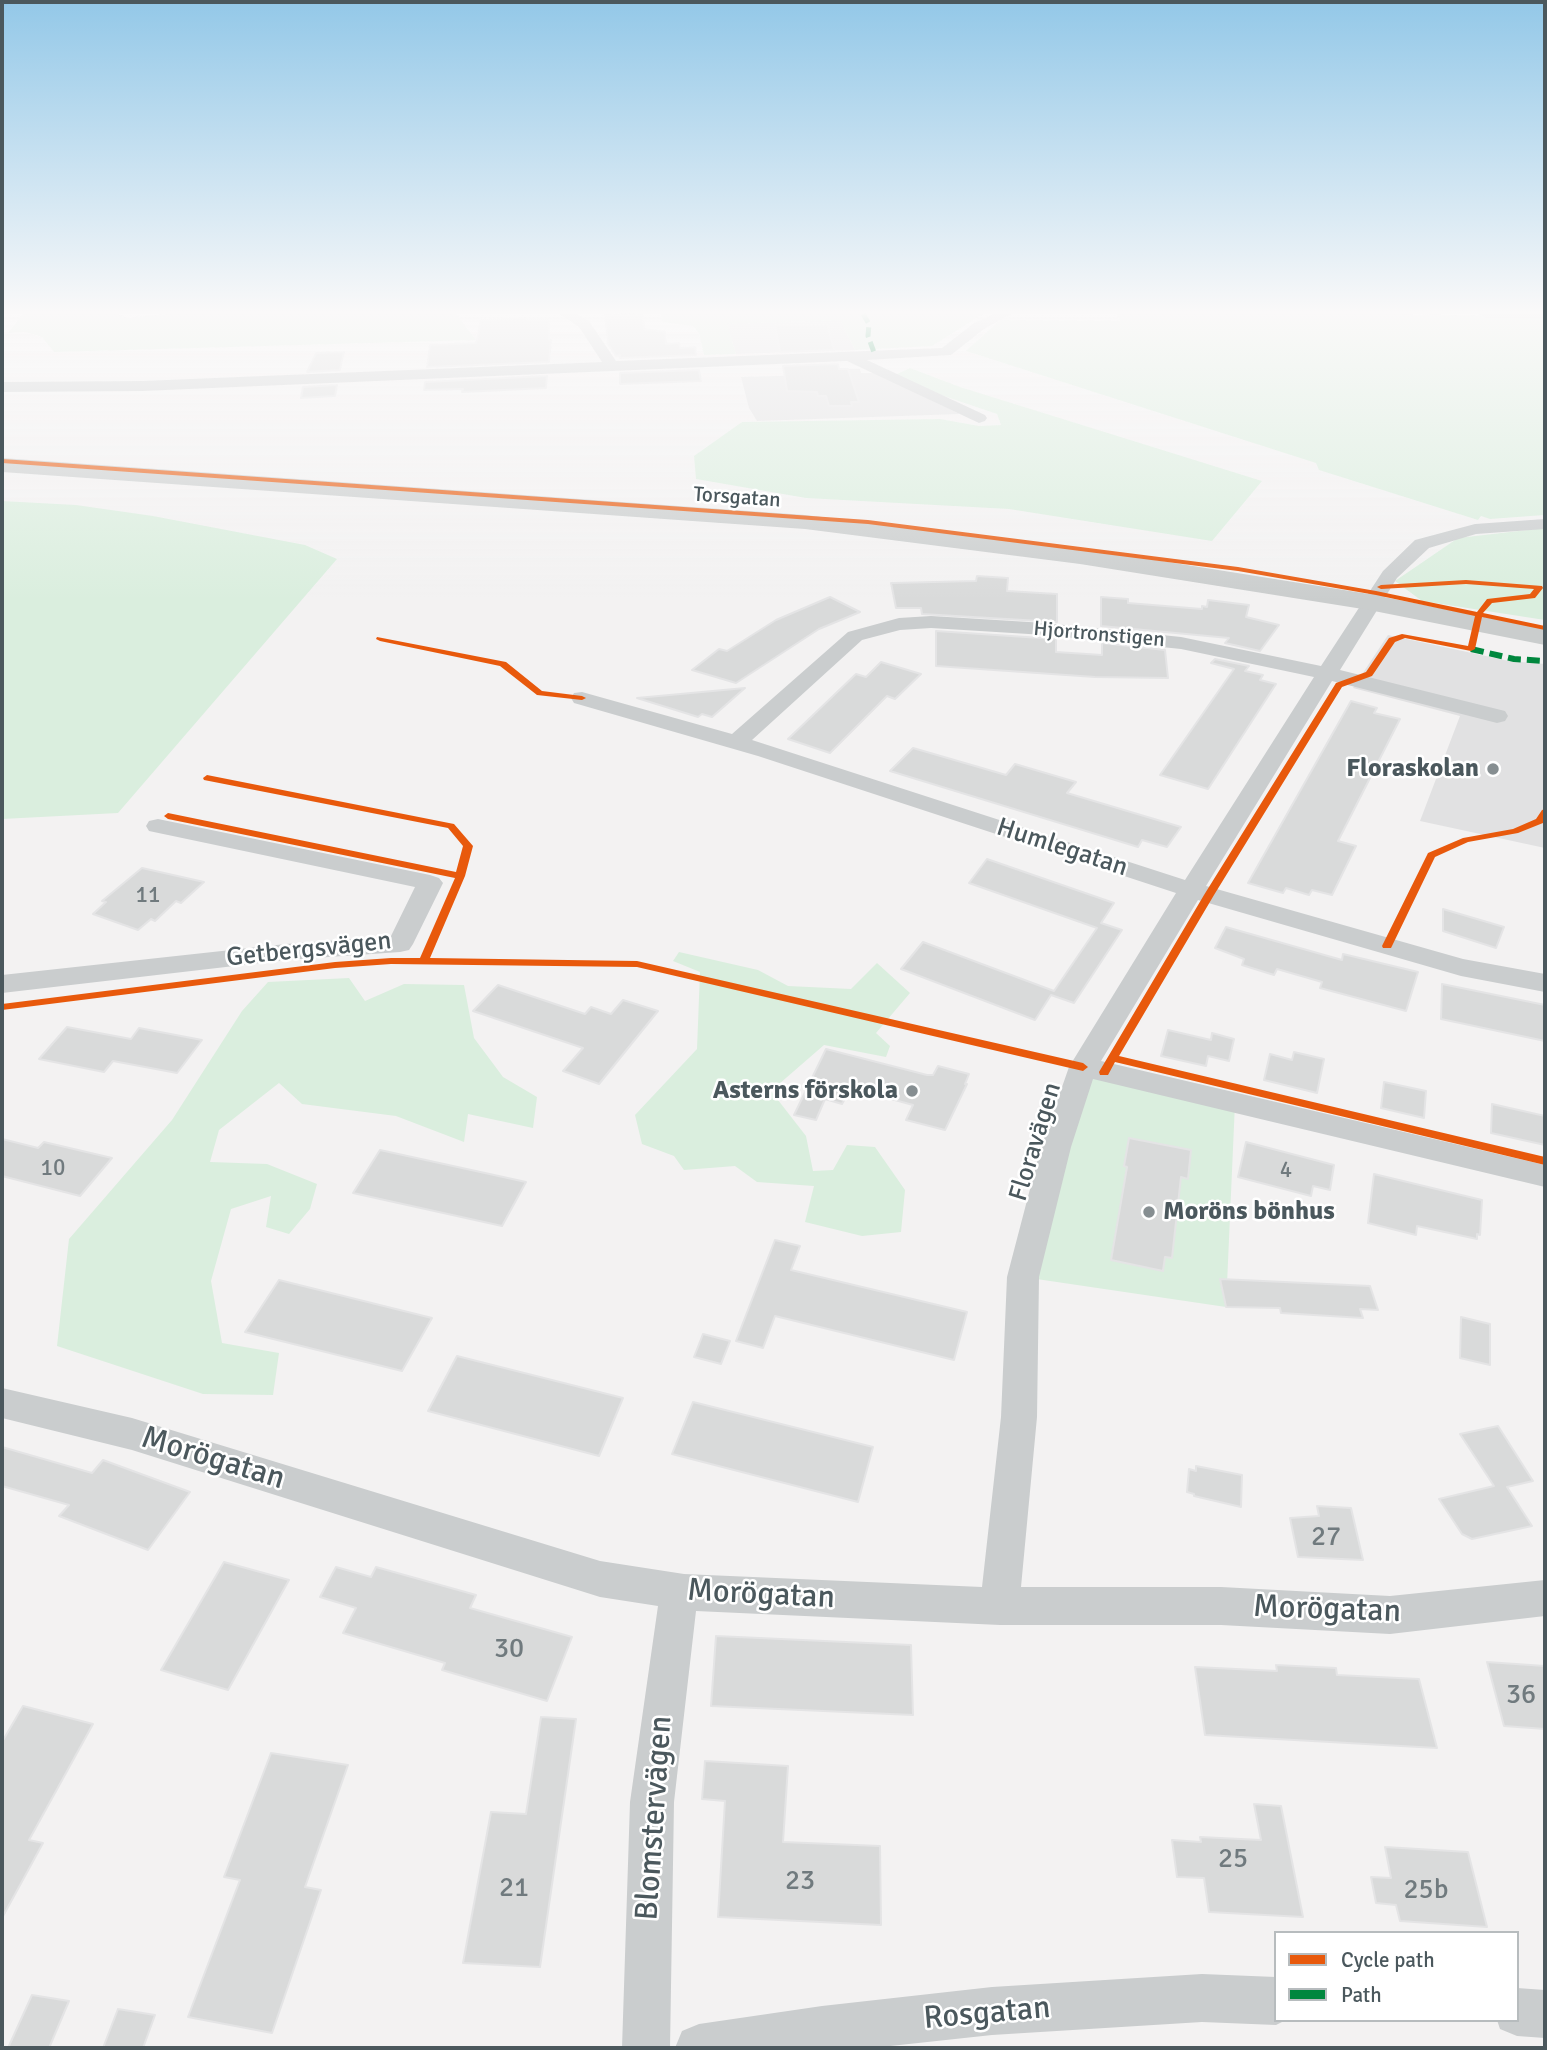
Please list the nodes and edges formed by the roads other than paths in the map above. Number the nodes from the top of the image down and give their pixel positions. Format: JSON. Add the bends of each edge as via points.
{"nodes":[{"id":1,"x":961,"y":410,"type":"edge"},
{"id":2,"x":979,"y":418,"type":"dead end"},
{"id":3,"x":2,"y":465,"type":"edge"},
{"id":4,"x":1545,"y":524,"type":"edge"},
{"id":5,"x":1370,"y":603,"type":"junction"},
{"id":6,"x":1545,"y":638,"type":"edge"},
{"id":7,"x":1325,"y":673,"type":"junction"},
{"id":8,"x":582,"y":698,"type":"dead end"},
{"id":9,"x":1497,"y":716,"type":"dead end"},
{"id":10,"x":736,"y":743,"type":"junction"},
{"id":11,"x":158,"y":826,"type":"dead end"},
{"id":12,"x":1191,"y":890,"type":"junction"},
{"id":13,"x":1545,"y":983,"type":"edge"},
{"id":14,"x":2,"y":984,"type":"edge"},
{"id":15,"x":1083,"y":1067,"type":"junction"},
{"id":16,"x":1545,"y":1176,"type":"edge"},
{"id":17,"x":2,"y":1403,"type":"edge"},
{"id":18,"x":684,"y":1592,"type":"junction"},
{"id":19,"x":1545,"y":1598,"type":"edge"},
{"id":20,"x":1000,"y":1606,"type":"junction"},
{"id":21,"x":1274,"y":2001,"type":"edge"},
{"id":22,"x":1519,"y":2012,"type":"edge"},
{"id":23,"x":1545,"y":2014,"type":"edge"},
{"id":24,"x":646,"y":2048,"type":"edge"},
{"id":25,"x":699,"y":2048,"type":"edge"}],
"edges":[{"from":1,"to":2,"type":"street"},
{"from":3,"to":5,"type":"main road","name":"Torsgatan","via":[[805,522],[1080,556]]},
{"from":4,"to":5,"type":"street","name":"Floravägen","via":[[1475,529],[1423,544],[1390,575]]},
{"from":5,"to":6,"type":"main road","name":"Torsgatan"},
{"from":5,"to":7,"type":"street","name":"Floravägen"},
{"from":7,"to":9,"type":"street","name":"Hjortronstigen"},
{"from":7,"to":10,"type":"street","name":"Hjortronstigen","via":[[1181,643],[1045,629],[899,624],[855,636]]},
{"from":7,"to":12,"type":"street","name":"Floravägen"},
{"from":8,"to":10,"type":"street","name":"Humlegatan"},
{"from":10,"to":12,"type":"street","name":"Humlegatan"},
{"from":11,"to":14,"type":"street","name":"Getbergsvägen","via":[[430,883],[400,944]]},
{"from":12,"to":13,"type":"street","name":"Humlegatan","via":[[1461,968]]},
{"from":12,"to":15,"type":"street","name":"Floravägen"},
{"from":15,"to":16,"type":"street"},
{"from":15,"to":20,"type":"street","name":"Floravägen","via":[[1056,1147],[1023,1277],[1019,1417]]},
{"from":17,"to":18,"type":"street","name":"Morögatan","via":[[132,1434],[600,1579]]},
{"from":18,"to":20,"type":"street","name":"Morögatan"},
{"from":18,"to":24,"type":"street","name":"Blomstervägen","via":[[679,1596],[666,1680],[652,1801]]},
{"from":19,"to":20,"type":"street","name":"Morögatan","via":[[1390,1615],[1221,1606]]},
{"from":21,"to":25,"type":"street","name":"Rosgatan","via":[[1202,1998],[992,2011]]},
{"from":22,"to":23,"type":"street"}]}
